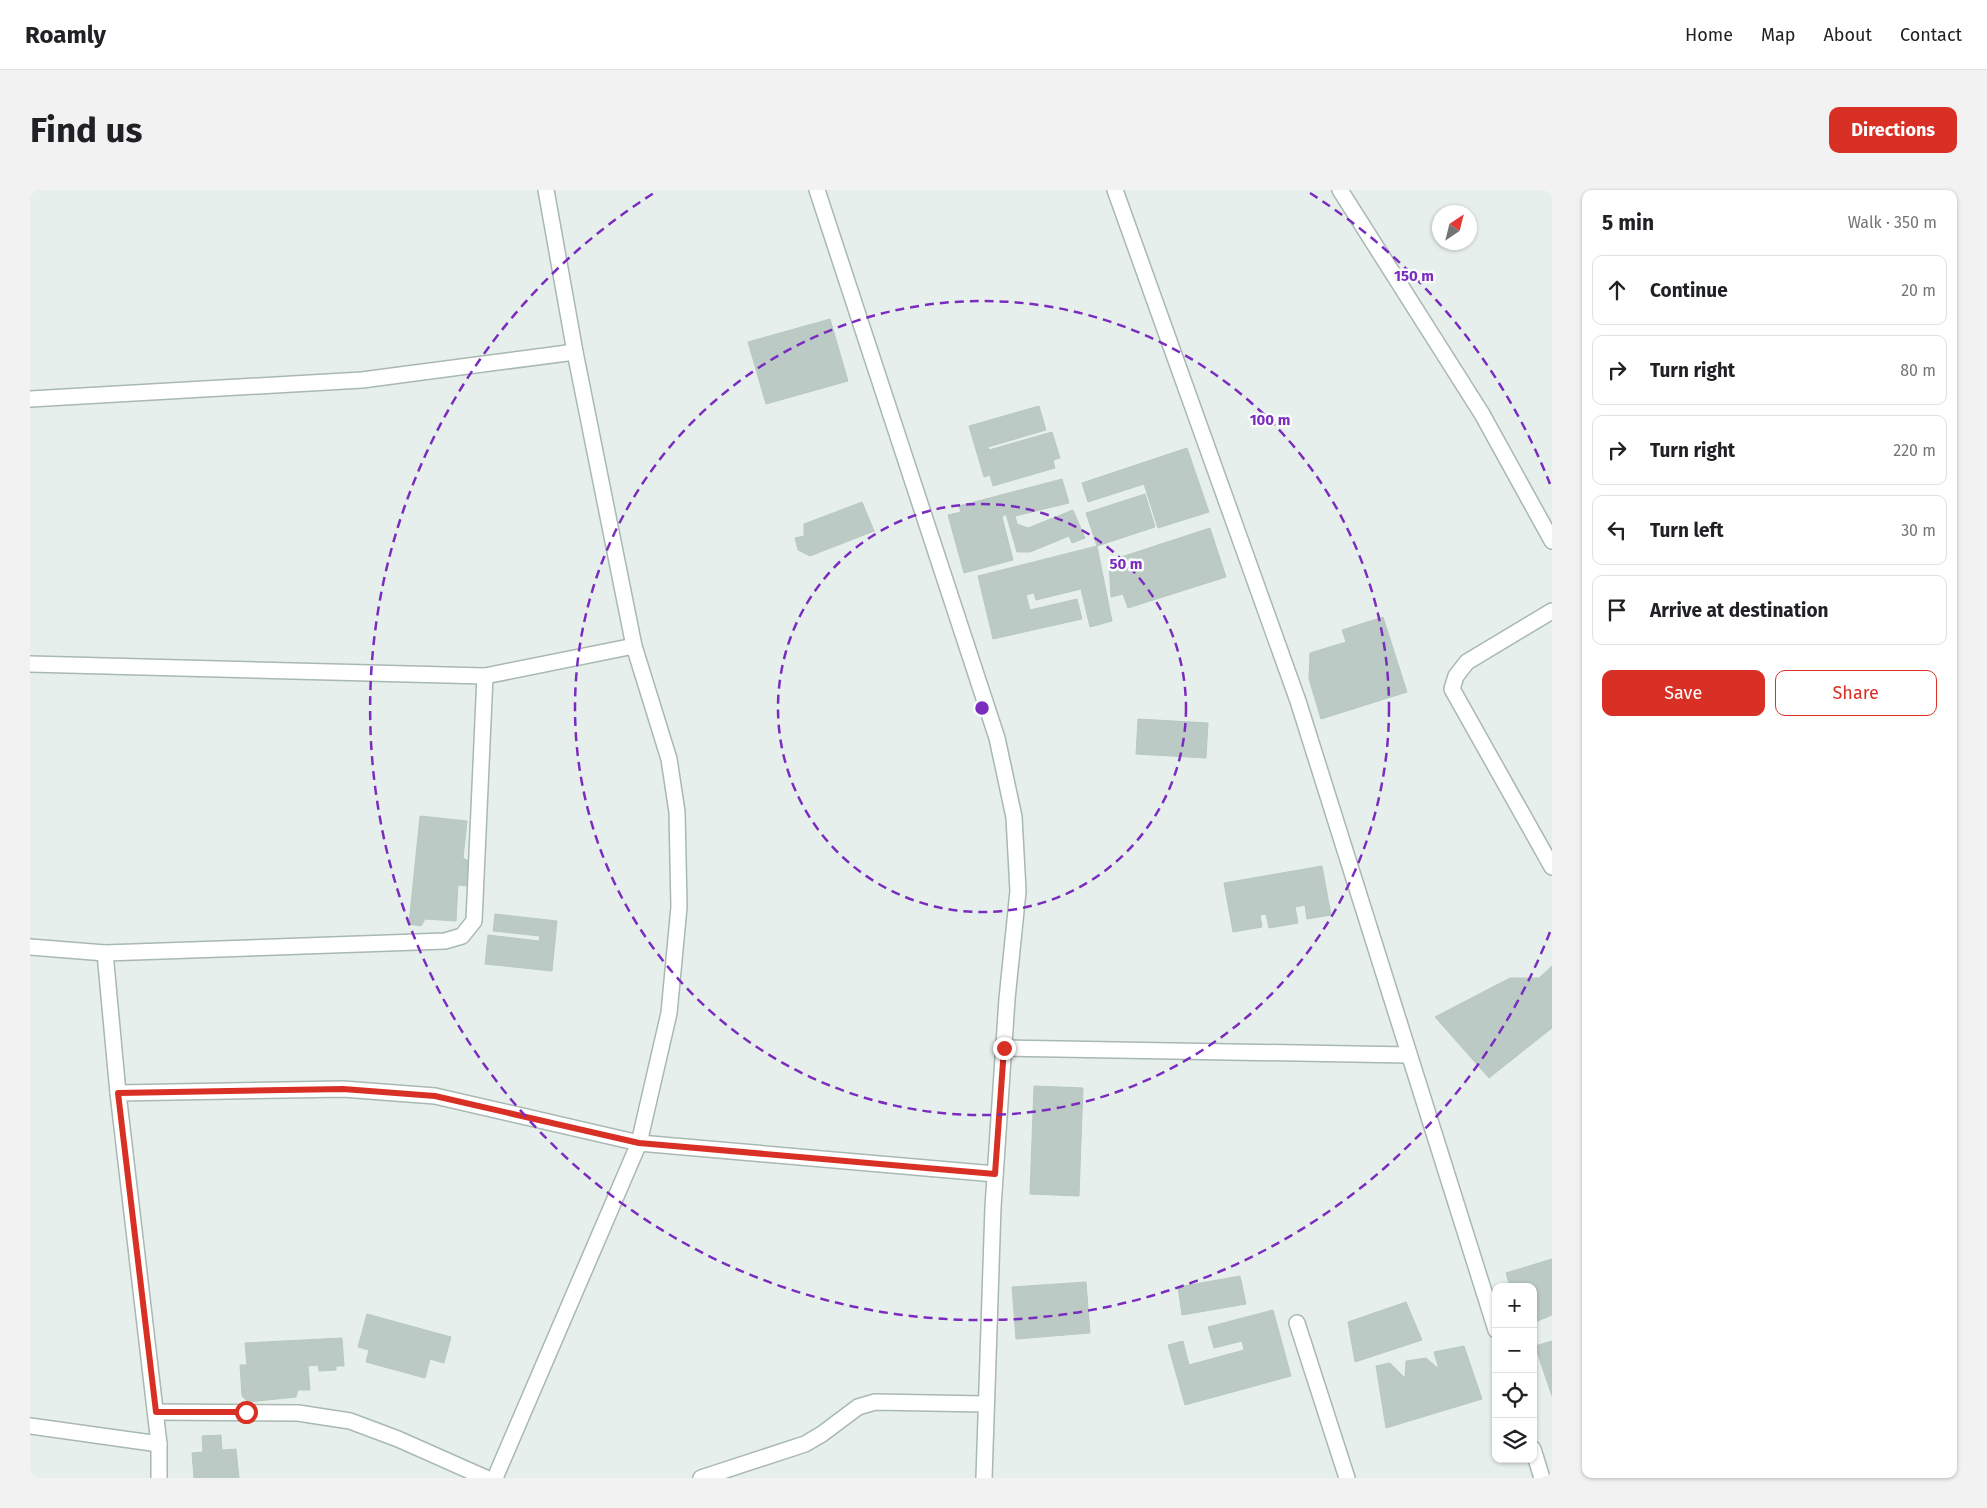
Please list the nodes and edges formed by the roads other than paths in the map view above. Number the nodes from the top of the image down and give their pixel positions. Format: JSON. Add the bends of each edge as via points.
{"nodes":[{"id":1,"x":546,"y":190,"type":"edge"},
{"id":2,"x":817,"y":190,"type":"edge"},
{"id":3,"x":1115,"y":190,"type":"edge"},
{"id":4,"x":1340,"y":190,"type":"edge"},
{"id":5,"x":575,"y":352,"type":"junction"},
{"id":6,"x":30,"y":399,"type":"edge"},
{"id":7,"x":1552,"y":542,"type":"edge"},
{"id":8,"x":1552,"y":612,"type":"edge"},
{"id":9,"x":634,"y":646,"type":"junction"},
{"id":10,"x":30,"y":664,"type":"edge"},
{"id":11,"x":485,"y":676,"type":"junction"},
{"id":12,"x":1552,"y":867,"type":"edge"},
{"id":13,"x":30,"y":947,"type":"edge"},
{"id":14,"x":105,"y":953,"type":"junction"},
{"id":15,"x":1004,"y":1048,"type":"junction"},
{"id":16,"x":1409,"y":1055,"type":"junction"},
{"id":17,"x":118,"y":1093,"type":"junction"},
{"id":18,"x":639,"y":1143,"type":"junction"},
{"id":19,"x":995,"y":1174,"type":"junction"},
{"id":20,"x":1297,"y":1323,"type":"dead end"},
{"id":21,"x":1495,"y":1328,"type":"edge"},
{"id":22,"x":985,"y":1404,"type":"junction"},
{"id":23,"x":156,"y":1412,"type":"junction"},
{"id":24,"x":30,"y":1426,"type":"edge"},
{"id":25,"x":160,"y":1444,"type":"junction"},
{"id":26,"x":1537,"y":1462,"type":"edge"},
{"id":27,"x":159,"y":1478,"type":"edge"},
{"id":28,"x":486,"y":1478,"type":"edge"},
{"id":29,"x":495,"y":1478,"type":"edge"},
{"id":30,"x":701,"y":1478,"type":"edge"},
{"id":31,"x":984,"y":1478,"type":"edge"},
{"id":32,"x":1347,"y":1478,"type":"edge"},
{"id":33,"x":1542,"y":1478,"type":"edge"}],
"edges":[{"from":1,"to":5,"type":"street"},
{"from":2,"to":15,"type":"street","via":[[997,738],[1014,817],[1018,891]]},
{"from":3,"to":16,"type":"street","via":[[1298,701]]},
{"from":4,"to":7,"type":"street","via":[[1482,414]]},
{"from":5,"to":6,"type":"street","via":[[362,380]]},
{"from":5,"to":9,"type":"street"},
{"from":8,"to":12,"type":"street","via":[[1467,662],[1456,676],[1452,689]]},
{"from":9,"to":11,"type":"street"},
{"from":9,"to":18,"type":"street","via":[[669,759],[677,812],[679,907],[668,1013]]},
{"from":10,"to":11,"type":"street"},
{"from":11,"to":14,"type":"street","via":[[474,921],[462,936],[445,942]]},
{"from":13,"to":14,"type":"street"},
{"from":14,"to":17,"type":"street"},
{"from":15,"to":16,"type":"street"},
{"from":15,"to":19,"type":"street"},
{"from":16,"to":21,"type":"street"},
{"from":17,"to":18,"type":"street","via":[[343,1089],[435,1096]]},
{"from":17,"to":23,"type":"street"},
{"from":18,"to":19,"type":"street"},
{"from":18,"to":29,"type":"street"},
{"from":19,"to":22,"type":"street"},
{"from":20,"to":32,"type":"street"},
{"from":22,"to":30,"type":"street","via":[[875,1402],[858,1407],[805,1444]]},
{"from":22,"to":31,"type":"street"},
{"from":23,"to":25,"type":"street"},
{"from":23,"to":28,"type":"street","via":[[298,1413],[350,1421]]},
{"from":24,"to":25,"type":"street"},
{"from":25,"to":27,"type":"street"},
{"from":26,"to":33,"type":"street"}]}
